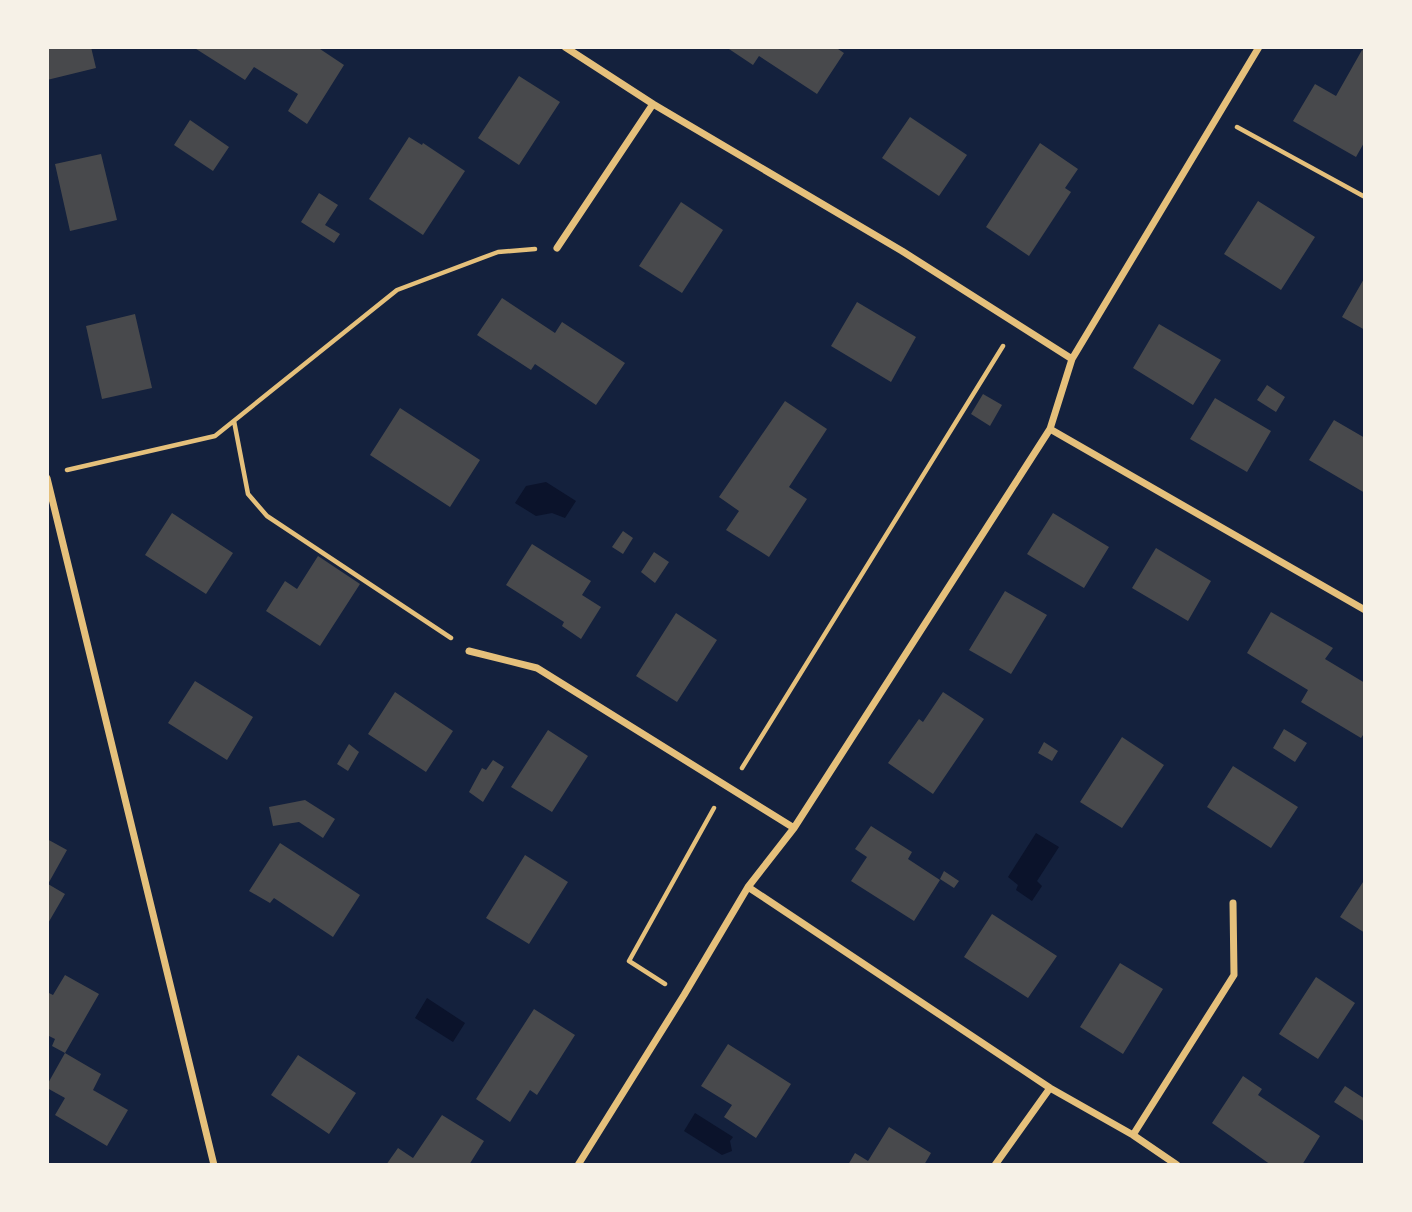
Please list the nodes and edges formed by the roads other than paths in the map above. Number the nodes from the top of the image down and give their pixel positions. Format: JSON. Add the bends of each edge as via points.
{"nodes":[{"id":1,"x":565,"y":47,"type":"edge"},
{"id":2,"x":1259,"y":47,"type":"edge"},
{"id":3,"x":653,"y":104,"type":"junction"},
{"id":4,"x":556,"y":248,"type":"road end"},
{"id":5,"x":1072,"y":359,"type":"junction"},
{"id":6,"x":1050,"y":429,"type":"junction"},
{"id":7,"x":47,"y":478,"type":"edge"},
{"id":8,"x":1365,"y":610,"type":"edge"},
{"id":9,"x":470,"y":650,"type":"road end"},
{"id":10,"x":794,"y":828,"type":"junction"},
{"id":11,"x":748,"y":887,"type":"junction"},
{"id":12,"x":1233,"y":903,"type":"dead end"},
{"id":13,"x":1050,"y":1088,"type":"junction"},
{"id":14,"x":1133,"y":1135,"type":"junction"},
{"id":15,"x":214,"y":1165,"type":"edge"},
{"id":16,"x":578,"y":1165,"type":"edge"},
{"id":17,"x":995,"y":1165,"type":"edge"},
{"id":18,"x":1177,"y":1165,"type":"edge"}],
"edges":[{"from":1,"to":3,"type":"street"},
{"from":2,"to":5,"type":"street"},
{"from":3,"to":4,"type":"street"},
{"from":3,"to":5,"type":"street","via":[[902,251]]},
{"from":5,"to":6,"type":"street"},
{"from":6,"to":8,"type":"street"},
{"from":6,"to":10,"type":"street"},
{"from":7,"to":15,"type":"street"},
{"from":9,"to":10,"type":"street","via":[[537,668]]},
{"from":10,"to":11,"type":"street"},
{"from":11,"to":13,"type":"street"},
{"from":11,"to":16,"type":"street"},
{"from":12,"to":14,"type":"street","via":[[1234,975]]},
{"from":13,"to":14,"type":"street"},
{"from":13,"to":17,"type":"street"},
{"from":14,"to":18,"type":"street"}]}
